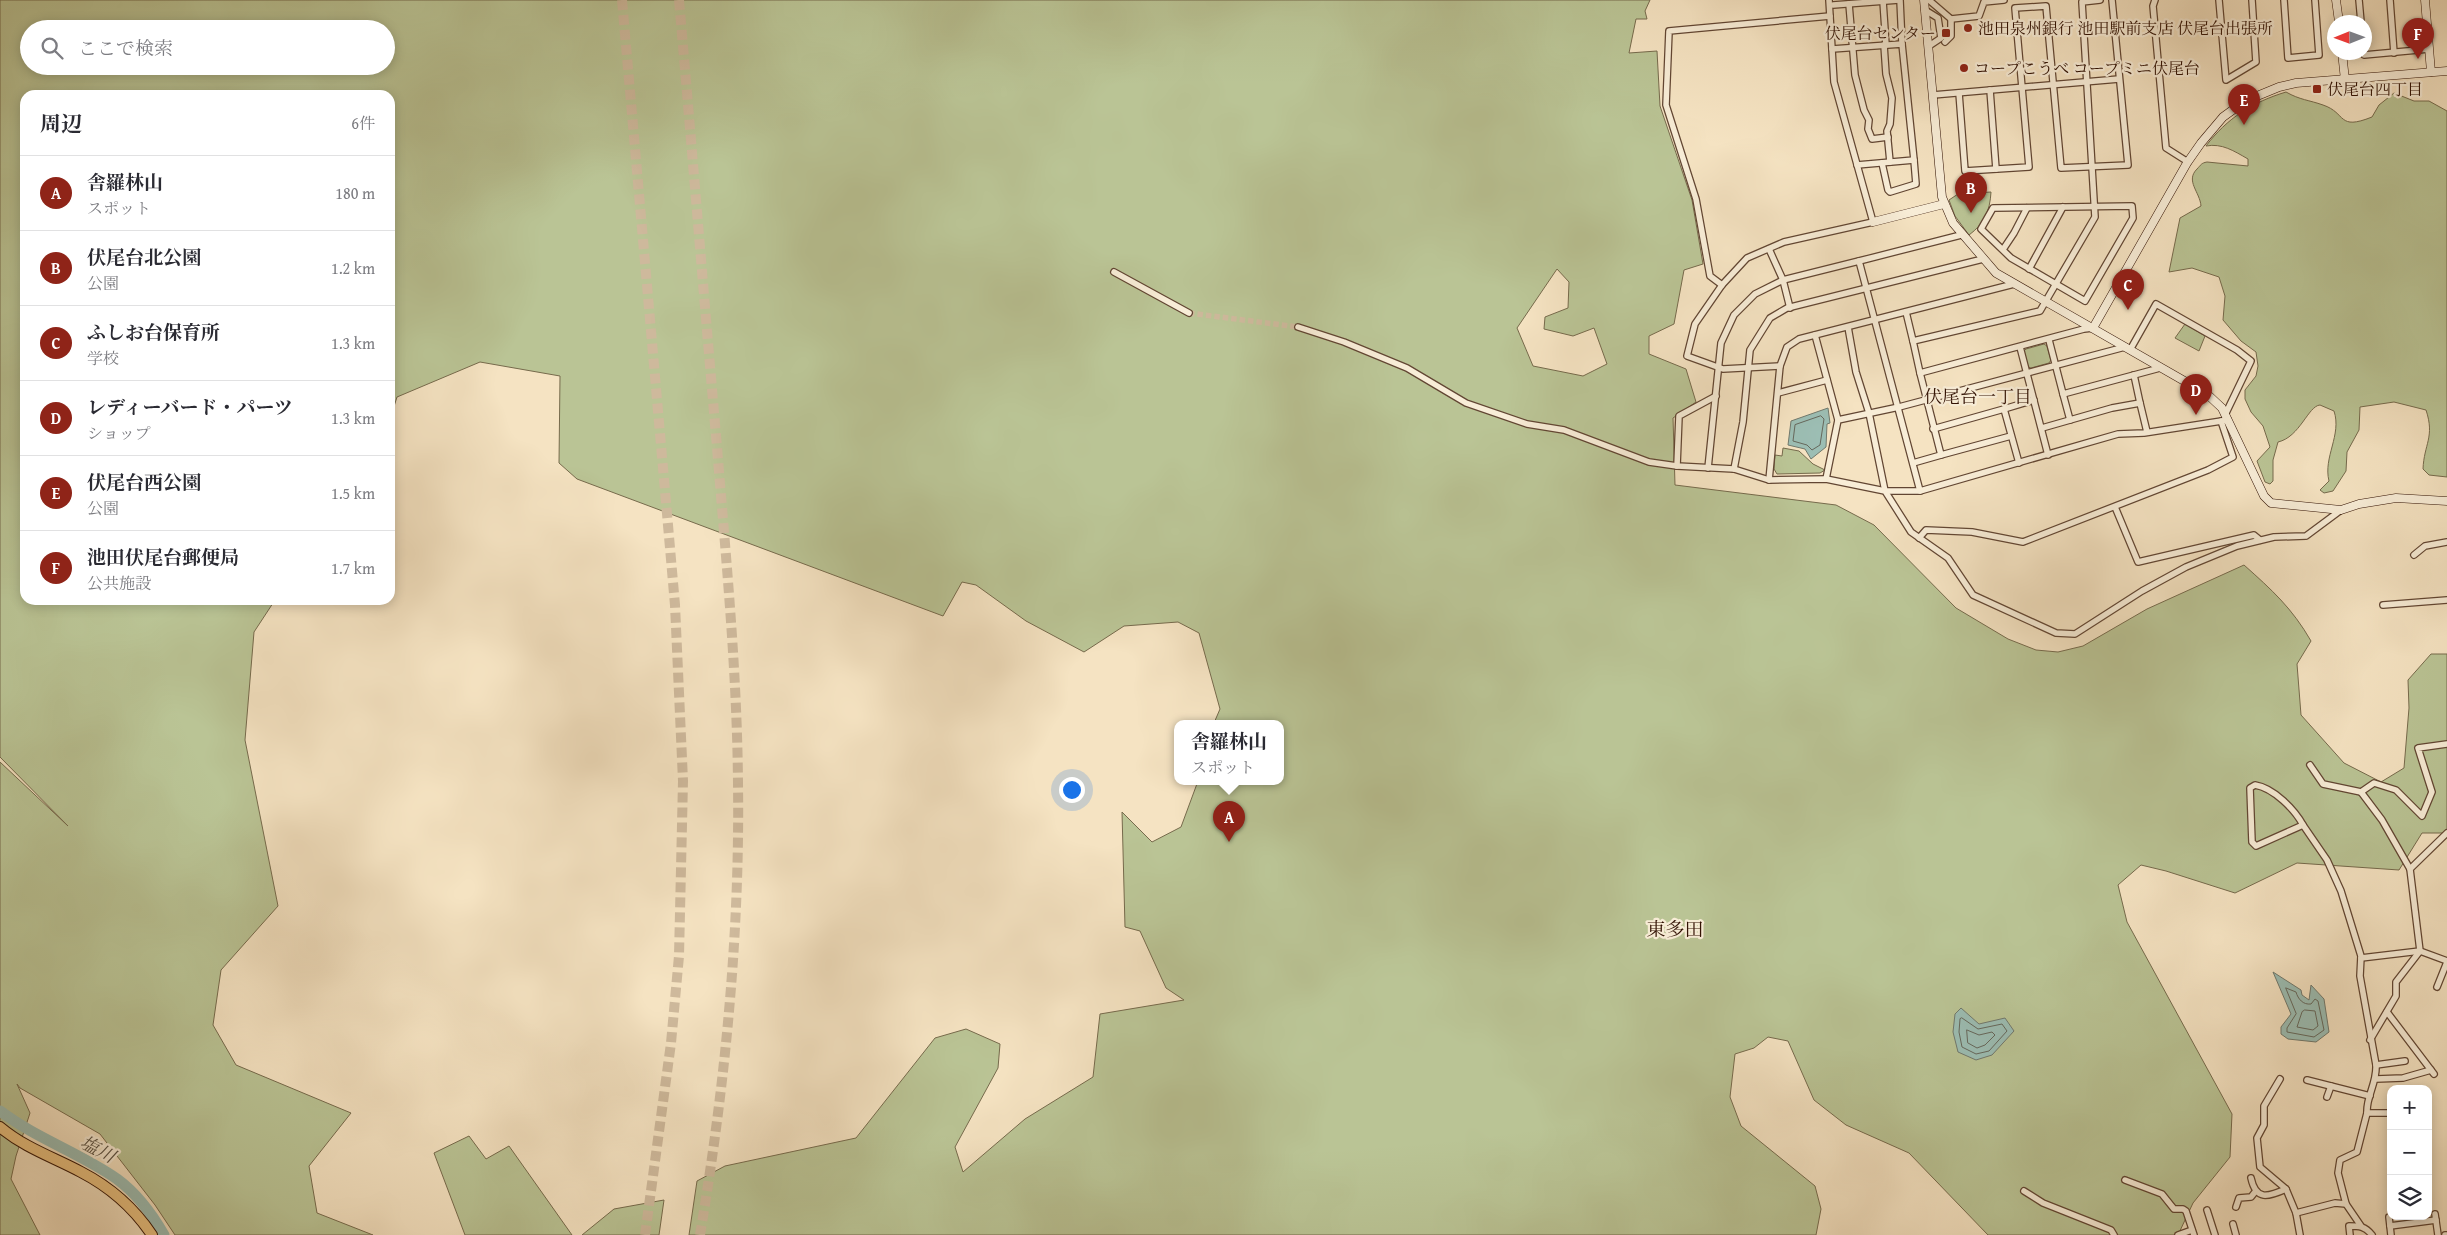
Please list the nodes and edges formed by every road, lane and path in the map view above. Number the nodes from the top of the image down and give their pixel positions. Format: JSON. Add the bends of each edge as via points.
{"nodes":[{"id":1,"x":1900,"y":0,"type":"edge"},
{"id":2,"x":2004,"y":0,"type":"edge"},
{"id":3,"x":2100,"y":0,"type":"edge"},
{"id":4,"x":2112,"y":0,"type":"edge"},
{"id":5,"x":2155,"y":0,"type":"edge"},
{"id":6,"x":2219,"y":0,"type":"edge"},
{"id":7,"x":2252,"y":0,"type":"edge"},
{"id":8,"x":2284,"y":0,"type":"edge"},
{"id":9,"x":2315,"y":0,"type":"edge"},
{"id":10,"x":2336,"y":0,"type":"edge"},
{"id":11,"x":2359,"y":0,"type":"edge"},
{"id":12,"x":2390,"y":0,"type":"edge"},
{"id":13,"x":2425,"y":0,"type":"edge"},
{"id":14,"x":1865,"y":1,"type":"edge"},
{"id":15,"x":1883,"y":1,"type":"junction"},
{"id":16,"x":1927,"y":1,"type":"edge"},
{"id":17,"x":1831,"y":3,"type":"edge"},
{"id":18,"x":1849,"y":4,"type":"junction"},
{"id":19,"x":1925,"y":10,"type":"junction"},
{"id":20,"x":2338,"y":15,"type":"edge"},
{"id":21,"x":2360,"y":15,"type":"edge"},
{"id":22,"x":1830,"y":16,"type":"junction"},
{"id":23,"x":1951,"y":18,"type":"junction"},
{"id":24,"x":1945,"y":42,"type":"dead end"},
{"id":25,"x":1902,"y":44,"type":"junction"},
{"id":26,"x":1885,"y":45,"type":"junction"},
{"id":27,"x":1929,"y":46,"type":"junction"},
{"id":28,"x":1853,"y":48,"type":"junction"},
{"id":29,"x":1832,"y":49,"type":"junction"},
{"id":30,"x":2429,"y":49,"type":"junction"},
{"id":31,"x":2394,"y":53,"type":"junction"},
{"id":32,"x":2372,"y":54,"type":"edge"},
{"id":33,"x":2343,"y":60,"type":"edge"},
{"id":34,"x":2447,"y":71,"type":"edge"},
{"id":35,"x":2431,"y":72,"type":"junction"},
{"id":36,"x":2120,"y":79,"type":"junction"},
{"id":37,"x":2345,"y":80,"type":"junction"},
{"id":38,"x":2088,"y":81,"type":"junction"},
{"id":39,"x":2053,"y":85,"type":"junction"},
{"id":40,"x":2022,"y":88,"type":"junction"},
{"id":41,"x":1990,"y":90,"type":"junction"},
{"id":42,"x":1959,"y":93,"type":"junction"},
{"id":43,"x":1933,"y":95,"type":"junction"},
{"id":44,"x":1888,"y":138,"type":"junction"},
{"id":45,"x":1914,"y":160,"type":"junction"},
{"id":46,"x":1890,"y":162,"type":"junction"},
{"id":47,"x":2188,"y":162,"type":"junction"},
{"id":48,"x":1882,"y":163,"type":"junction"},
{"id":49,"x":1857,"y":165,"type":"junction"},
{"id":50,"x":2094,"y":166,"type":"junction"},
{"id":51,"x":1996,"y":169,"type":"junction"},
{"id":52,"x":1944,"y":204,"type":"junction"},
{"id":53,"x":2095,"y":207,"type":"junction"},
{"id":54,"x":2027,"y":208,"type":"junction"},
{"id":55,"x":2063,"y":208,"type":"junction"},
{"id":56,"x":1873,"y":222,"type":"junction"},
{"id":57,"x":1962,"y":235,"type":"junction"},
{"id":58,"x":2004,"y":248,"type":"junction"},
{"id":59,"x":1769,"y":249,"type":"junction"},
{"id":60,"x":1983,"y":259,"type":"junction"},
{"id":61,"x":1859,"y":261,"type":"junction"},
{"id":62,"x":2029,"y":269,"type":"junction"},
{"id":63,"x":1114,"y":272,"type":"dead end"},
{"id":64,"x":1783,"y":280,"type":"junction"},
{"id":65,"x":2014,"y":284,"type":"junction"},
{"id":66,"x":2057,"y":284,"type":"junction"},
{"id":67,"x":1722,"y":285,"type":"junction"},
{"id":68,"x":1867,"y":289,"type":"junction"},
{"id":69,"x":2046,"y":303,"type":"junction"},
{"id":70,"x":1790,"y":308,"type":"junction"},
{"id":71,"x":1906,"y":312,"type":"junction"},
{"id":72,"x":1189,"y":313,"type":"tunnel mouth"},
{"id":73,"x":1875,"y":320,"type":"junction"},
{"id":74,"x":1298,"y":327,"type":"tunnel mouth"},
{"id":75,"x":1848,"y":327,"type":"junction"},
{"id":76,"x":2093,"y":328,"type":"junction"},
{"id":77,"x":1815,"y":335,"type":"junction"},
{"id":78,"x":2049,"y":340,"type":"junction"},
{"id":79,"x":1913,"y":341,"type":"junction"},
{"id":80,"x":2020,"y":347,"type":"junction"},
{"id":81,"x":2128,"y":348,"type":"junction"},
{"id":82,"x":1780,"y":366,"type":"junction"},
{"id":83,"x":2056,"y":366,"type":"junction"},
{"id":84,"x":1719,"y":368,"type":"junction"},
{"id":85,"x":1748,"y":368,"type":"junction"},
{"id":86,"x":2160,"y":368,"type":"junction"},
{"id":87,"x":2027,"y":373,"type":"junction"},
{"id":88,"x":1920,"y":374,"type":"junction"},
{"id":89,"x":2134,"y":375,"type":"junction"},
{"id":90,"x":1827,"y":380,"type":"junction"},
{"id":91,"x":1778,"y":394,"type":"junction"},
{"id":92,"x":2063,"y":394,"type":"junction"},
{"id":93,"x":1716,"y":396,"type":"junction"},
{"id":94,"x":1925,"y":400,"type":"junction"},
{"id":95,"x":2034,"y":400,"type":"junction"},
{"id":96,"x":2140,"y":403,"type":"junction"},
{"id":97,"x":1899,"y":407,"type":"junction"},
{"id":98,"x":2004,"y":409,"type":"junction"},
{"id":99,"x":1869,"y":413,"type":"junction"},
{"id":100,"x":2225,"y":419,"type":"junction"},
{"id":101,"x":1838,"y":420,"type":"junction"},
{"id":102,"x":2070,"y":420,"type":"junction"},
{"id":103,"x":2042,"y":428,"type":"junction"},
{"id":104,"x":1933,"y":429,"type":"junction"},
{"id":105,"x":2147,"y":432,"type":"junction"},
{"id":106,"x":2012,"y":436,"type":"junction"},
{"id":107,"x":2048,"y":454,"type":"junction"},
{"id":108,"x":1941,"y":455,"type":"junction"},
{"id":109,"x":1913,"y":463,"type":"junction"},
{"id":110,"x":2019,"y":463,"type":"junction"},
{"id":111,"x":1677,"y":466,"type":"junction"},
{"id":112,"x":1708,"y":468,"type":"junction"},
{"id":113,"x":1734,"y":469,"type":"junction"},
{"id":114,"x":1826,"y":479,"type":"junction"},
{"id":115,"x":1769,"y":480,"type":"junction"},
{"id":116,"x":1885,"y":491,"type":"junction"},
{"id":117,"x":1920,"y":491,"type":"junction"},
{"id":118,"x":2447,"y":501,"type":"edge"},
{"id":119,"x":2115,"y":506,"type":"junction"},
{"id":120,"x":2341,"y":510,"type":"junction"},
{"id":121,"x":1919,"y":538,"type":"junction"},
{"id":122,"x":2260,"y":540,"type":"junction"},
{"id":123,"x":2447,"y":542,"type":"edge"},
{"id":124,"x":2414,"y":555,"type":"dead end"},
{"id":125,"x":2447,"y":600,"type":"edge"},
{"id":126,"x":2383,"y":606,"type":"dead end"},
{"id":127,"x":2447,"y":744,"type":"edge"},
{"id":128,"x":2310,"y":764,"type":"dead end"},
{"id":129,"x":2361,"y":792,"type":"junction"},
{"id":130,"x":2303,"y":825,"type":"junction"},
{"id":131,"x":2447,"y":833,"type":"edge"},
{"id":132,"x":2410,"y":868,"type":"junction"},
{"id":133,"x":2420,"y":950,"type":"junction"},
{"id":134,"x":2361,"y":958,"type":"junction"},
{"id":135,"x":2447,"y":962,"type":"edge"},
{"id":136,"x":2437,"y":987,"type":"dead end"},
{"id":137,"x":2387,"y":1012,"type":"junction"},
{"id":138,"x":2370,"y":1040,"type":"junction"},
{"id":139,"x":2405,"y":1061,"type":"dead end"},
{"id":140,"x":2376,"y":1065,"type":"junction"},
{"id":141,"x":2280,"y":1079,"type":"dead end"},
{"id":142,"x":2376,"y":1079,"type":"junction"},
{"id":143,"x":2307,"y":1080,"type":"dead end"},
{"id":144,"x":2331,"y":1086,"type":"junction"},
{"id":145,"x":2370,"y":1096,"type":"junction"},
{"id":146,"x":2327,"y":1097,"type":"dead end"},
{"id":147,"x":2367,"y":1113,"type":"junction"},
{"id":148,"x":2387,"y":1113,"type":"edge"},
{"id":149,"x":0,"y":1127,"type":"edge"},
{"id":150,"x":2251,"y":1178,"type":"dead end"},
{"id":151,"x":2125,"y":1180,"type":"dead end"},
{"id":152,"x":2286,"y":1189,"type":"junction"},
{"id":153,"x":2024,"y":1191,"type":"dead end"},
{"id":154,"x":2255,"y":1192,"type":"junction"},
{"id":155,"x":2346,"y":1204,"type":"junction"},
{"id":156,"x":2236,"y":1207,"type":"dead end"},
{"id":157,"x":2207,"y":1210,"type":"dead end"},
{"id":158,"x":2296,"y":1213,"type":"junction"},
{"id":159,"x":2389,"y":1220,"type":"edge"},
{"id":160,"x":2233,"y":1224,"type":"dead end"},
{"id":161,"x":2360,"y":1226,"type":"junction"},
{"id":162,"x":2390,"y":1226,"type":"junction"},
{"id":163,"x":2193,"y":1232,"type":"edge"},
{"id":164,"x":152,"y":1235,"type":"edge"},
{"id":165,"x":2114,"y":1235,"type":"edge"},
{"id":166,"x":2178,"y":1235,"type":"edge"},
{"id":167,"x":2215,"y":1235,"type":"edge"},
{"id":168,"x":2236,"y":1235,"type":"edge"},
{"id":169,"x":2300,"y":1235,"type":"edge"},
{"id":170,"x":2350,"y":1235,"type":"edge"},
{"id":171,"x":2372,"y":1235,"type":"edge"},
{"id":172,"x":2391,"y":1235,"type":"edge"},
{"id":173,"x":2438,"y":1235,"type":"edge"}],
"edges":[{"from":1,"to":15,"type":"street"},
{"from":1,"to":25,"type":"street"},
{"from":2,"to":23,"type":"street","via":[[1984,2],[1979,16]]},
{"from":3,"to":38,"type":"street","via":[[2082,2]]},
{"from":4,"to":36,"type":"street"},
{"from":5,"to":47,"type":"street","via":[[2166,148]]},
{"from":6,"to":7,"type":"street","via":[[2226,80],[2256,62]]},
{"from":8,"to":9,"type":"street","via":[[2288,58],[2319,55]]},
{"from":10,"to":20,"type":"street"},
{"from":11,"to":21,"type":"street"},
{"from":12,"to":31,"type":"street"},
{"from":13,"to":30,"type":"street"},
{"from":14,"to":15,"type":"street"},
{"from":14,"to":18,"type":"street"},
{"from":15,"to":26,"type":"street"},
{"from":16,"to":19,"type":"street"},
{"from":16,"to":23,"type":"street"},
{"from":17,"to":18,"type":"street"},
{"from":17,"to":22,"type":"street"},
{"from":18,"to":28,"type":"street"},
{"from":19,"to":27,"type":"street"},
{"from":19,"to":27,"type":"street","via":[[1938,18],[1941,38]]},
{"from":22,"to":29,"type":"street"},
{"from":22,"to":67,"type":"street","via":[[1669,31],[1666,105],[1696,199],[1710,276]]},
{"from":23,"to":24,"type":"street","via":[[1951,36]]},
{"from":25,"to":26,"type":"street"},
{"from":25,"to":45,"type":"street"},
{"from":26,"to":28,"type":"street"},
{"from":26,"to":44,"type":"street","via":[[1886,74],[1892,98]]},
{"from":27,"to":43,"type":"street"},
{"from":28,"to":29,"type":"street"},
{"from":28,"to":44,"type":"street","via":[[1855,75],[1871,138]]},
{"from":29,"to":49,"type":"street","via":[[1834,82]]},
{"from":30,"to":31,"type":"street"},
{"from":30,"to":35,"type":"street"},
{"from":31,"to":32,"type":"street"},
{"from":33,"to":37,"type":"street"},
{"from":34,"to":35,"type":"street"},
{"from":35,"to":37,"type":"street"},
{"from":36,"to":38,"type":"street"},
{"from":36,"to":50,"type":"street","via":[[2128,165]]},
{"from":37,"to":47,"type":"street","via":[[2296,83],[2245,101],[2224,117]]},
{"from":38,"to":39,"type":"street"},
{"from":38,"to":50,"type":"street"},
{"from":39,"to":40,"type":"street"},
{"from":39,"to":40,"type":"street","via":[[2046,6],[2015,8]]},
{"from":39,"to":50,"type":"street","via":[[2061,168]]},
{"from":40,"to":41,"type":"street"},
{"from":40,"to":51,"type":"street","via":[[2029,167]]},
{"from":41,"to":42,"type":"street"},
{"from":41,"to":51,"type":"street"},
{"from":42,"to":43,"type":"street"},
{"from":42,"to":51,"type":"street","via":[[1965,171]]},
{"from":43,"to":52,"type":"street"},
{"from":44,"to":46,"type":"street"},
{"from":45,"to":46,"type":"street"},
{"from":45,"to":48,"type":"street","via":[[1916,184],[1890,192]]},
{"from":46,"to":48,"type":"street"},
{"from":47,"to":76,"type":"street"},
{"from":48,"to":49,"type":"street"},
{"from":49,"to":56,"type":"street"},
{"from":50,"to":53,"type":"street"},
{"from":52,"to":56,"type":"street"},
{"from":52,"to":57,"type":"street"},
{"from":53,"to":55,"type":"street"},
{"from":53,"to":66,"type":"street","via":[[2095,216]]},
{"from":53,"to":66,"type":"street","via":[[2132,206],[2133,218],[2086,301]]},
{"from":54,"to":55,"type":"street"},
{"from":54,"to":58,"type":"street"},
{"from":54,"to":58,"type":"street","via":[[1992,208],[1982,229]]},
{"from":55,"to":62,"type":"street"},
{"from":56,"to":59,"type":"street","via":[[1784,242]]},
{"from":57,"to":60,"type":"street"},
{"from":57,"to":61,"type":"street"},
{"from":58,"to":62,"type":"street","via":[[2011,258]]},
{"from":59,"to":64,"type":"street"},
{"from":59,"to":67,"type":"street","via":[[1747,258]]},
{"from":60,"to":65,"type":"street","via":[[1996,273]]},
{"from":60,"to":68,"type":"street"},
{"from":61,"to":64,"type":"street"},
{"from":61,"to":68,"type":"street"},
{"from":62,"to":66,"type":"street"},
{"from":63,"to":72,"type":"street"},
{"from":64,"to":70,"type":"street"},
{"from":64,"to":84,"type":"street","via":[[1755,294],[1734,315],[1722,343]]},
{"from":65,"to":69,"type":"street"},
{"from":65,"to":71,"type":"street"},
{"from":66,"to":69,"type":"street"},
{"from":67,"to":84,"type":"street","via":[[1695,324],[1687,356]]},
{"from":68,"to":70,"type":"street"},
{"from":68,"to":73,"type":"street"},
{"from":69,"to":76,"type":"street"},
{"from":69,"to":79,"type":"street","via":[[2040,311]]},
{"from":70,"to":85,"type":"street","via":[[1770,318],[1750,350]]},
{"from":71,"to":73,"type":"street"},
{"from":71,"to":79,"type":"street"},
{"from":73,"to":75,"type":"street"},
{"from":73,"to":97,"type":"street"},
{"from":74,"to":111,"type":"street","via":[[1407,368],[1466,403],[1527,424],[1564,430],[1649,462]]},
{"from":75,"to":77,"type":"street"},
{"from":75,"to":99,"type":"street","via":[[1856,372]]},
{"from":76,"to":78,"type":"street"},
{"from":76,"to":81,"type":"street"},
{"from":77,"to":82,"type":"street","via":[[1798,339],[1787,347]]},
{"from":77,"to":90,"type":"street"},
{"from":78,"to":80,"type":"street"},
{"from":78,"to":83,"type":"street"},
{"from":79,"to":88,"type":"street"},
{"from":80,"to":87,"type":"street"},
{"from":80,"to":88,"type":"street"},
{"from":81,"to":83,"type":"street"},
{"from":81,"to":86,"type":"street"},
{"from":81,"to":100,"type":"street","via":[[2156,304],[2238,350],[2252,361]]},
{"from":82,"to":85,"type":"street"},
{"from":82,"to":91,"type":"street"},
{"from":83,"to":87,"type":"street"},
{"from":83,"to":92,"type":"street"},
{"from":84,"to":85,"type":"street"},
{"from":84,"to":93,"type":"street"},
{"from":85,"to":113,"type":"street"},
{"from":86,"to":89,"type":"street"},
{"from":86,"to":100,"type":"street","via":[[2207,394],[2222,408]]},
{"from":87,"to":94,"type":"street"},
{"from":87,"to":95,"type":"street"},
{"from":88,"to":94,"type":"street"},
{"from":89,"to":92,"type":"street"},
{"from":89,"to":96,"type":"street"},
{"from":90,"to":91,"type":"street"},
{"from":90,"to":101,"type":"street"},
{"from":91,"to":115,"type":"street"},
{"from":92,"to":102,"type":"street"},
{"from":93,"to":111,"type":"street","via":[[1679,416]]},
{"from":93,"to":112,"type":"street"},
{"from":94,"to":97,"type":"street"},
{"from":94,"to":104,"type":"street"},
{"from":95,"to":98,"type":"street"},
{"from":95,"to":103,"type":"street"},
{"from":96,"to":102,"type":"street"},
{"from":96,"to":105,"type":"street"},
{"from":97,"to":99,"type":"street"},
{"from":97,"to":109,"type":"street"},
{"from":98,"to":104,"type":"street"},
{"from":98,"to":106,"type":"street"},
{"from":99,"to":101,"type":"street"},
{"from":99,"to":116,"type":"street"},
{"from":100,"to":105,"type":"street"},
{"from":100,"to":119,"type":"street","via":[[2232,457],[2208,470]]},
{"from":100,"to":120,"type":"street","via":[[2264,496],[2271,503]]},
{"from":101,"to":114,"type":"street"},
{"from":102,"to":103,"type":"street"},
{"from":103,"to":107,"type":"street"},
{"from":104,"to":108,"type":"street"},
{"from":105,"to":107,"type":"street","via":[[2118,434]]},
{"from":106,"to":108,"type":"street"},
{"from":106,"to":110,"type":"street"},
{"from":107,"to":110,"type":"street"},
{"from":108,"to":109,"type":"street"},
{"from":109,"to":117,"type":"street"},
{"from":110,"to":117,"type":"street"},
{"from":111,"to":112,"type":"street"},
{"from":112,"to":113,"type":"street"},
{"from":113,"to":115,"type":"street"},
{"from":114,"to":115,"type":"street"},
{"from":114,"to":116,"type":"street"},
{"from":116,"to":117,"type":"street"},
{"from":116,"to":121,"type":"street","via":[[1911,532]]},
{"from":118,"to":120,"type":"street","via":[[2396,498]]},
{"from":119,"to":121,"type":"street","via":[[2023,542],[1952,531],[1926,530]]},
{"from":119,"to":122,"type":"street","via":[[2138,562],[2254,535]]},
{"from":120,"to":122,"type":"street","via":[[2306,536]]},
{"from":121,"to":122,"type":"street","via":[[1948,558],[1973,595],[2056,633],[2075,634],[2186,567]]},
{"from":123,"to":124,"type":"street","via":[[2425,546]]},
{"from":125,"to":126,"type":"street"},
{"from":127,"to":129,"type":"street","via":[[2418,748],[2432,792],[2422,816],[2396,790],[2374,783]]},
{"from":128,"to":129,"type":"street","via":[[2323,784]]},
{"from":129,"to":132,"type":"street"},
{"from":130,"to":130,"type":"street","via":[[2256,846],[2252,842],[2250,788],[2263,787],[2297,813]]},
{"from":130,"to":134,"type":"street","via":[[2327,860],[2341,891]]},
{"from":131,"to":132,"type":"street"},
{"from":132,"to":133,"type":"street"},
{"from":133,"to":134,"type":"street"},
{"from":133,"to":135,"type":"street"},
{"from":133,"to":137,"type":"street","via":[[2396,982],[2396,996]]},
{"from":134,"to":138,"type":"street","via":[[2360,976]]},
{"from":135,"to":136,"type":"street"},
{"from":137,"to":138,"type":"street"},
{"from":137,"to":142,"type":"street","via":[[2432,1072]]},
{"from":138,"to":140,"type":"street"},
{"from":139,"to":140,"type":"street"},
{"from":140,"to":142,"type":"street"},
{"from":141,"to":152,"type":"street","via":[[2264,1106],[2264,1125],[2257,1138],[2257,1151],[2260,1167]]},
{"from":142,"to":145,"type":"street"},
{"from":143,"to":144,"type":"street"},
{"from":144,"to":145,"type":"street"},
{"from":144,"to":146,"type":"street"},
{"from":145,"to":147,"type":"street","via":[[2366,1104]]},
{"from":147,"to":148,"type":"street"},
{"from":147,"to":155,"type":"street","via":[[2357,1152],[2340,1160],[2338,1173]]},
{"from":149,"to":164,"type":"highway","via":[[14,1139],[111,1190],[137,1214]]},
{"from":150,"to":154,"type":"street"},
{"from":151,"to":163,"type":"street","via":[[2162,1194],[2174,1209],[2183,1209]]},
{"from":152,"to":154,"type":"street","via":[[2269,1196]]},
{"from":152,"to":158,"type":"street"},
{"from":153,"to":165,"type":"street","via":[[2043,1203],[2111,1230]]},
{"from":154,"to":156,"type":"street","via":[[2251,1197],[2239,1198]]},
{"from":155,"to":158,"type":"street","via":[[2335,1203]]},
{"from":155,"to":161,"type":"street"},
{"from":157,"to":167,"type":"street"},
{"from":158,"to":169,"type":"street"},
{"from":159,"to":162,"type":"street"},
{"from":160,"to":168,"type":"street"},
{"from":161,"to":170,"type":"street","via":[[2348,1226]]},
{"from":161,"to":171,"type":"street"},
{"from":162,"to":172,"type":"street"},
{"from":162,"to":173,"type":"street","via":[[2435,1217]]},
{"from":163,"to":166,"type":"street"}]}
